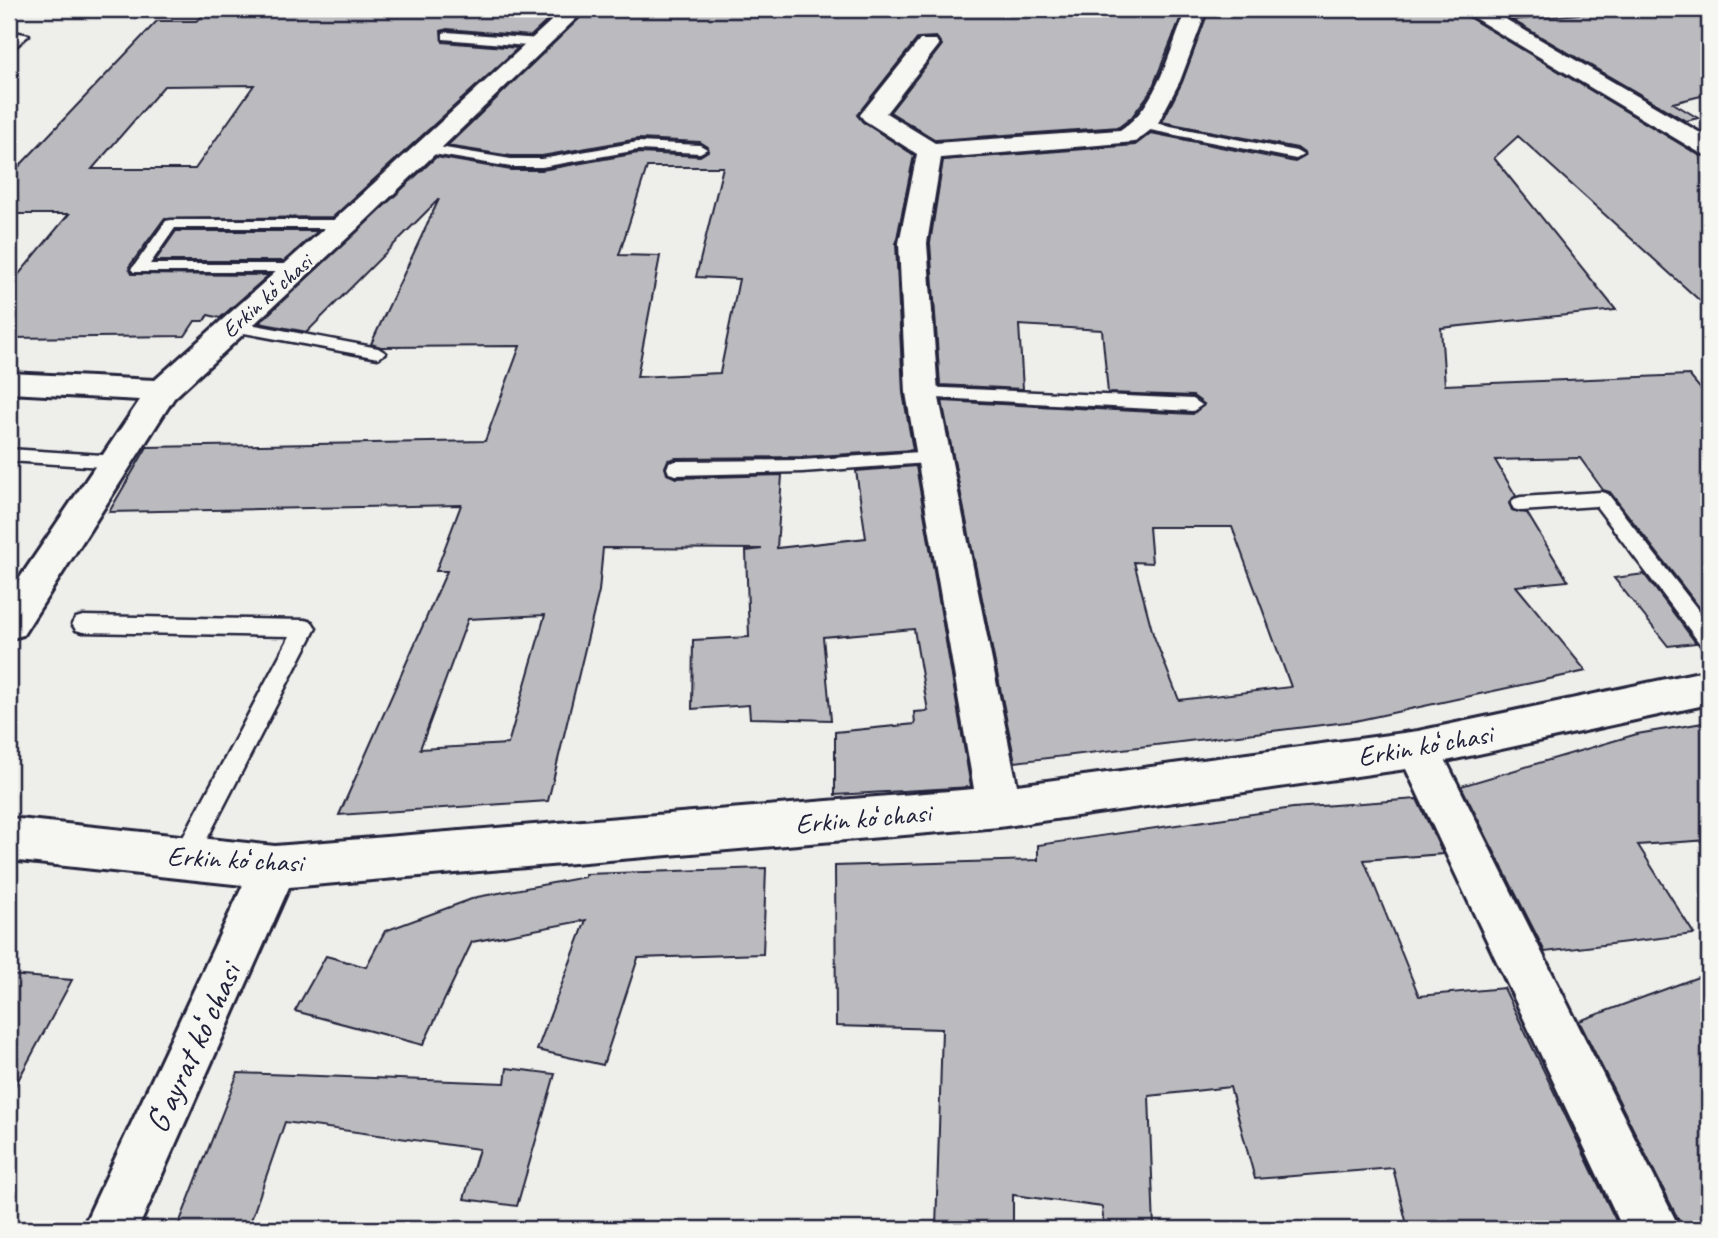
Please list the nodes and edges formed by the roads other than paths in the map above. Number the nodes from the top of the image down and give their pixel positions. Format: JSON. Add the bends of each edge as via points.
{"nodes":[{"id":1,"x":576,"y":9,"type":"edge"},
{"id":2,"x":1197,"y":9,"type":"edge"},
{"id":3,"x":1474,"y":9,"type":"edge"},
{"id":4,"x":23,"y":35,"type":"dead end"},
{"id":5,"x":447,"y":36,"type":"dead end"},
{"id":6,"x":540,"y":43,"type":"junction"},
{"id":7,"x":928,"y":45,"type":"dead end"},
{"id":8,"x":9,"y":48,"type":"edge"},
{"id":9,"x":1145,"y":125,"type":"junction"},
{"id":10,"x":1709,"y":148,"type":"edge"},
{"id":11,"x":426,"y":149,"type":"junction"},
{"id":12,"x":700,"y":149,"type":"dead end"},
{"id":13,"x":930,"y":151,"type":"junction"},
{"id":14,"x":1296,"y":155,"type":"dead end"},
{"id":15,"x":346,"y":224,"type":"junction"},
{"id":16,"x":299,"y":267,"type":"junction"},
{"id":17,"x":234,"y":326,"type":"junction"},
{"id":18,"x":377,"y":353,"type":"dead end"},
{"id":19,"x":9,"y":383,"type":"edge"},
{"id":20,"x":162,"y":391,"type":"junction"},
{"id":21,"x":922,"y":393,"type":"junction"},
{"id":22,"x":1193,"y":405,"type":"dead end"},
{"id":23,"x":9,"y":455,"type":"edge"},
{"id":24,"x":934,"y":457,"type":"junction"},
{"id":25,"x":118,"y":462,"type":"junction"},
{"id":26,"x":676,"y":468,"type":"dead end"},
{"id":27,"x":1521,"y":504,"type":"dead end"},
{"id":28,"x":9,"y":624,"type":"edge"},
{"id":29,"x":83,"y":624,"type":"dead end"},
{"id":30,"x":1709,"y":639,"type":"edge"},
{"id":31,"x":1709,"y":687,"type":"edge"},
{"id":32,"x":1418,"y":749,"type":"junction"},
{"id":33,"x":999,"y":807,"type":"junction"},
{"id":34,"x":9,"y":839,"type":"edge"},
{"id":35,"x":184,"y":858,"type":"junction"},
{"id":36,"x":275,"y":867,"type":"junction"},
{"id":37,"x":110,"y":1229,"type":"edge"},
{"id":38,"x":1652,"y":1229,"type":"edge"}],
"edges":[{"from":1,"to":6,"type":"street","name":"Erkin koʻchasi"},
{"from":2,"to":9,"type":"street","via":[[1169,81]]},
{"from":3,"to":10,"type":"street"},
{"from":4,"to":8,"type":"lane"},
{"from":5,"to":6,"type":"lane"},
{"from":6,"to":11,"type":"street","name":"Erkin koʻchasi"},
{"from":7,"to":13,"type":"street","via":[[872,115]]},
{"from":9,"to":13,"type":"street","via":[[1126,137]]},
{"from":9,"to":14,"type":"lane"},
{"from":11,"to":12,"type":"lane","via":[[511,163],[542,163],[638,146]]},
{"from":11,"to":15,"type":"street","name":"Erkin koʻchasi"},
{"from":13,"to":21,"type":"street","via":[[913,243]]},
{"from":15,"to":16,"type":"street","name":"Erkin koʻchasi"},
{"from":15,"to":16,"type":"lane","via":[[171,224],[139,269]]},
{"from":16,"to":17,"type":"street","name":"Erkin koʻchasi"},
{"from":17,"to":18,"type":"lane"},
{"from":17,"to":20,"type":"street","name":"Erkin koʻchasi"},
{"from":19,"to":20,"type":"street"},
{"from":20,"to":25,"type":"street","name":"Erkin koʻchasi"},
{"from":21,"to":22,"type":"lane"},
{"from":21,"to":24,"type":"street"},
{"from":23,"to":25,"type":"lane"},
{"from":24,"to":26,"type":"lane"},
{"from":24,"to":33,"type":"street"},
{"from":25,"to":28,"type":"street","name":"Erkin koʻchasi"},
{"from":27,"to":30,"type":"lane","via":[[1601,499]]},
{"from":29,"to":35,"type":"lane","via":[[305,628]]},
{"from":31,"to":32,"type":"street","name":"Erkin koʻchasi"},
{"from":32,"to":33,"type":"street","name":"Erkin koʻchasi"},
{"from":32,"to":38,"type":"street"},
{"from":33,"to":36,"type":"street","name":"Erkin koʻchasi"},
{"from":34,"to":35,"type":"street","name":"Erkin koʻchasi"},
{"from":35,"to":36,"type":"street","name":"Erkin koʻchasi"},
{"from":36,"to":37,"type":"street","name":"Gʻayrat koʻchasi"}]}
